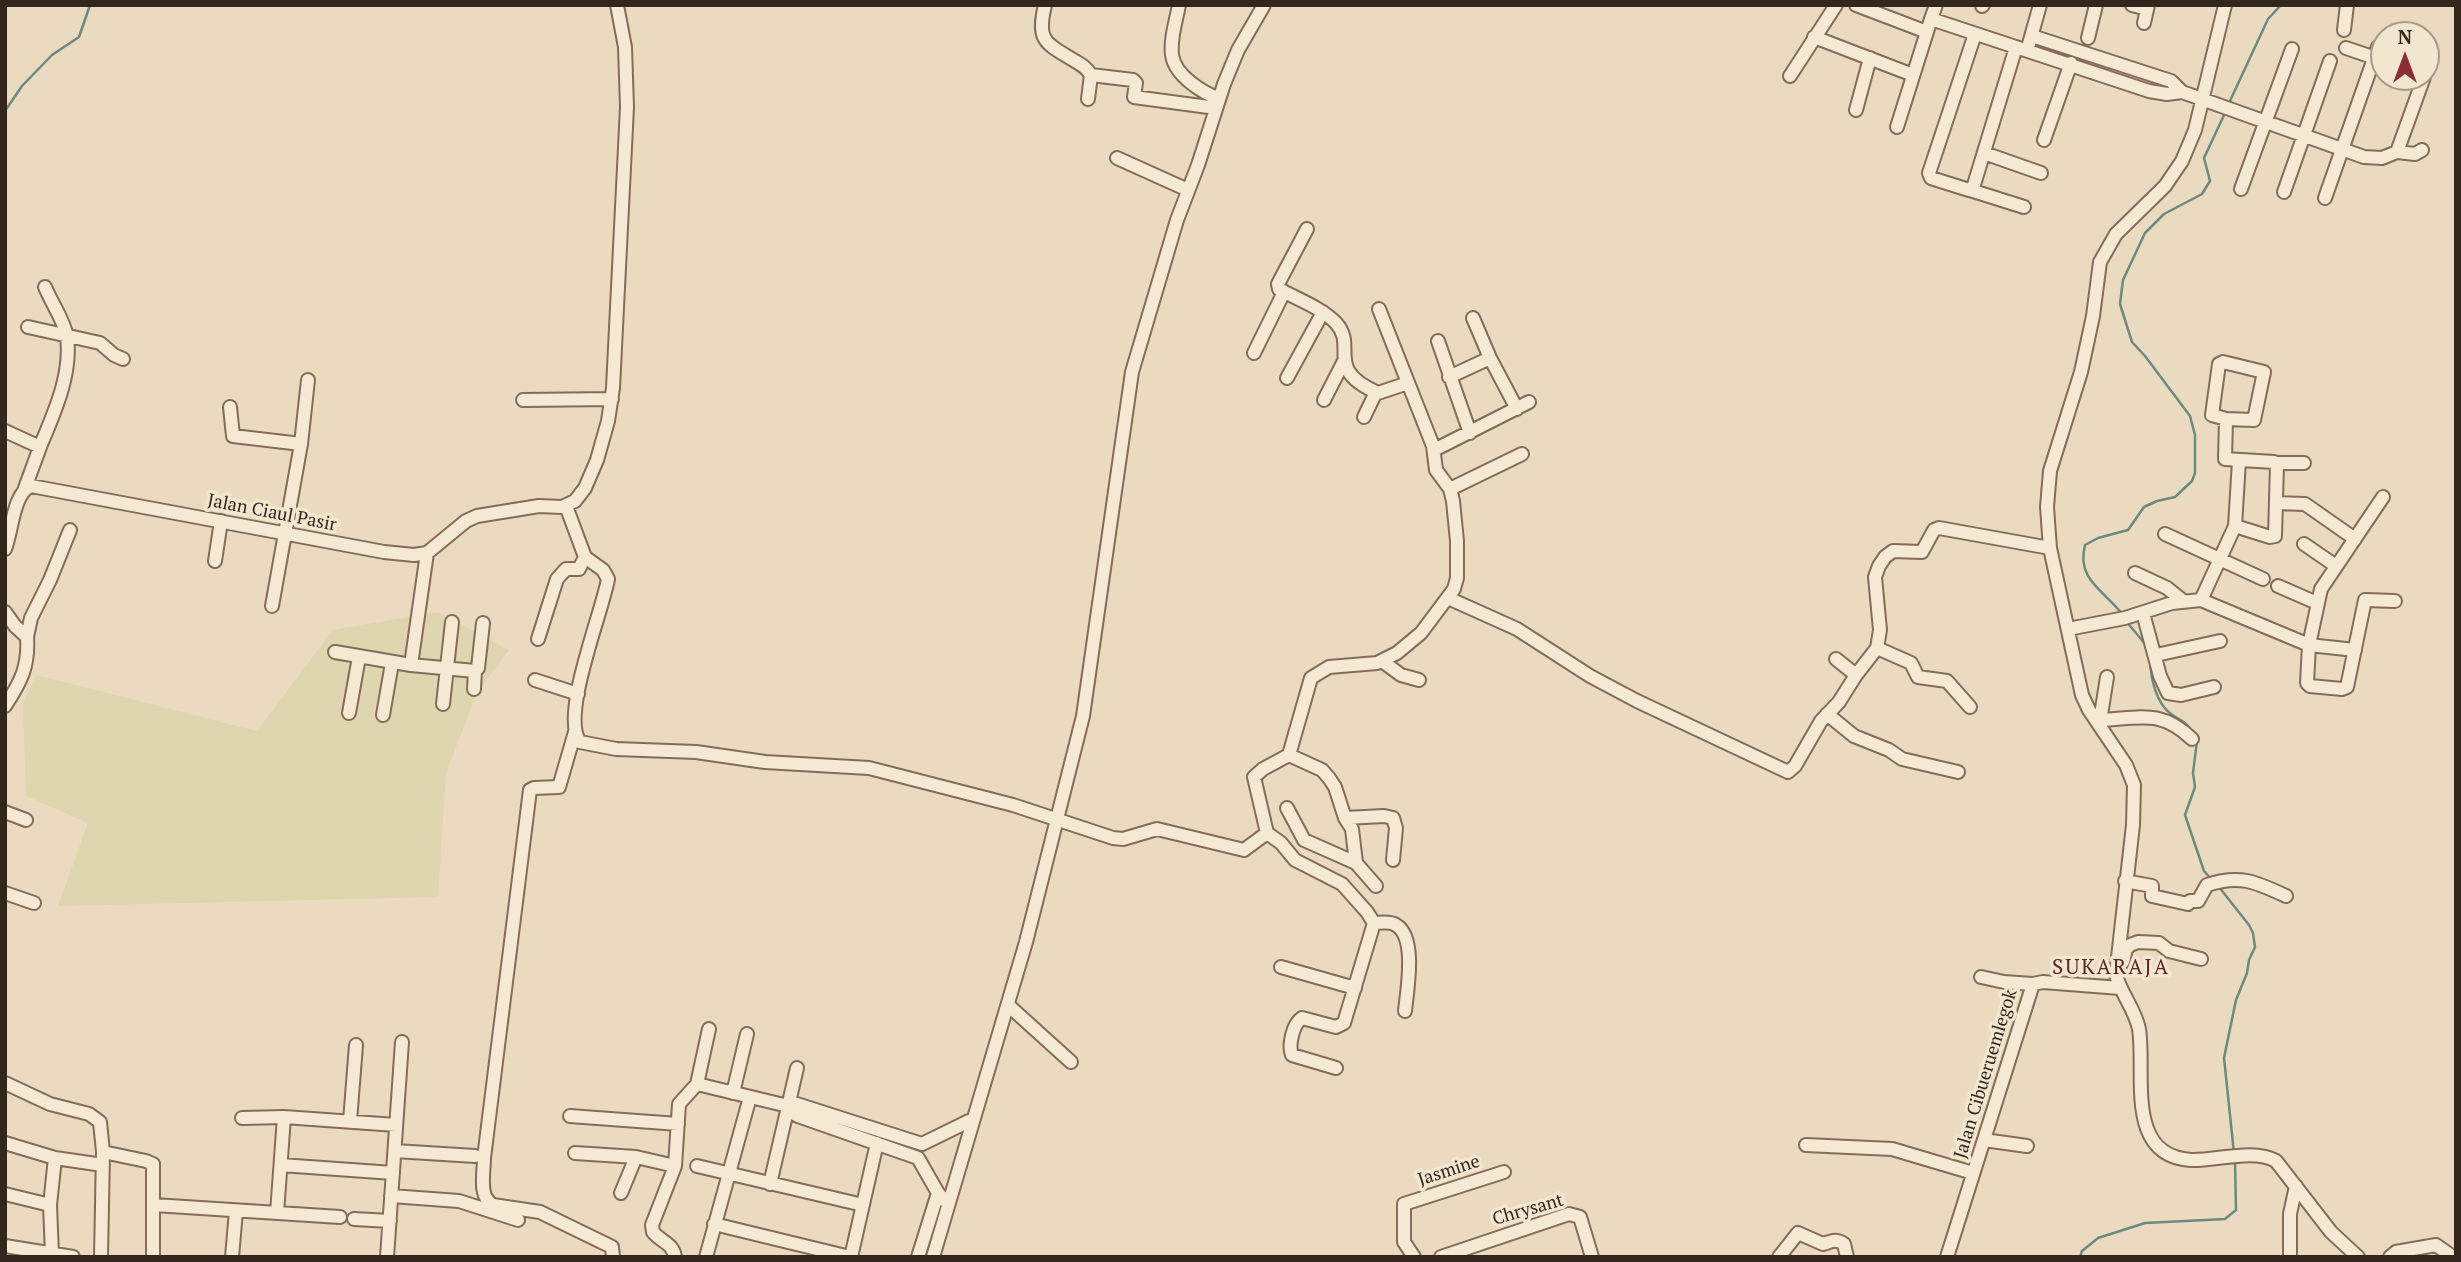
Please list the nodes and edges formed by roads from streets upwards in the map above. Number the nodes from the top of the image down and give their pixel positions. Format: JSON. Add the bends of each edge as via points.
{"nodes":[{"id":1,"x":617,"y":5,"type":"edge"},
{"id":2,"x":1045,"y":5,"type":"edge"},
{"id":3,"x":1179,"y":5,"type":"edge"},
{"id":4,"x":1264,"y":5,"type":"edge"},
{"id":5,"x":1836,"y":5,"type":"edge"},
{"id":6,"x":1856,"y":5,"type":"edge"},
{"id":7,"x":1936,"y":5,"type":"edge"},
{"id":8,"x":2040,"y":5,"type":"edge"},
{"id":9,"x":2096,"y":5,"type":"edge"},
{"id":10,"x":2132,"y":5,"type":"edge"},
{"id":11,"x":2225,"y":5,"type":"edge"},
{"id":12,"x":2347,"y":5,"type":"edge"},
{"id":13,"x":2148,"y":7,"type":"edge"},
{"id":14,"x":1884,"y":10,"type":"edge"},
{"id":15,"x":1931,"y":19,"type":"junction"},
{"id":16,"x":2144,"y":23,"type":"dead end"},
{"id":17,"x":2344,"y":30,"type":"dead end"},
{"id":18,"x":1927,"y":32,"type":"junction"},
{"id":19,"x":1975,"y":34,"type":"junction"},
{"id":20,"x":2032,"y":36,"type":"junction"},
{"id":21,"x":1814,"y":37,"type":"junction"},
{"id":22,"x":2088,"y":38,"type":"dead end"},
{"id":23,"x":2346,"y":48,"type":"dead end"},
{"id":24,"x":2022,"y":49,"type":"junction"},
{"id":25,"x":2292,"y":49,"type":"dead end"},
{"id":26,"x":2370,"y":53,"type":"edge"},
{"id":27,"x":1870,"y":58,"type":"junction"},
{"id":28,"x":2330,"y":61,"type":"dead end"},
{"id":29,"x":2071,"y":64,"type":"junction"},
{"id":30,"x":2129,"y":67,"type":"junction"},
{"id":31,"x":1091,"y":75,"type":"junction"},
{"id":32,"x":1913,"y":75,"type":"junction"},
{"id":33,"x":1790,"y":76,"type":"dead end"},
{"id":34,"x":2370,"y":79,"type":"edge"},
{"id":35,"x":2123,"y":80,"type":"junction"},
{"id":36,"x":2419,"y":91,"type":"edge"},
{"id":37,"x":2182,"y":92,"type":"junction"},
{"id":38,"x":1088,"y":99,"type":"dead end"},
{"id":39,"x":2202,"y":99,"type":"junction"},
{"id":40,"x":1217,"y":104,"type":"junction"},
{"id":41,"x":1856,"y":110,"type":"dead end"},
{"id":42,"x":2265,"y":122,"type":"junction"},
{"id":43,"x":1897,"y":127,"type":"dead end"},
{"id":44,"x":2305,"y":136,"type":"junction"},
{"id":45,"x":2044,"y":141,"type":"dead end"},
{"id":46,"x":2343,"y":150,"type":"junction"},
{"id":47,"x":2421,"y":150,"type":"dead end"},
{"id":48,"x":2398,"y":152,"type":"junction"},
{"id":49,"x":1984,"y":153,"type":"junction"},
{"id":50,"x":1117,"y":158,"type":"dead end"},
{"id":51,"x":2041,"y":173,"type":"dead end"},
{"id":52,"x":2241,"y":189,"type":"dead end"},
{"id":53,"x":1188,"y":190,"type":"junction"},
{"id":54,"x":1970,"y":190,"type":"junction"},
{"id":55,"x":2284,"y":192,"type":"dead end"},
{"id":56,"x":2325,"y":198,"type":"dead end"},
{"id":57,"x":2024,"y":207,"type":"dead end"},
{"id":58,"x":1307,"y":229,"type":"dead end"},
{"id":59,"x":46,"y":287,"type":"dead end"},
{"id":60,"x":1284,"y":292,"type":"junction"},
{"id":61,"x":1380,"y":309,"type":"dead end"},
{"id":62,"x":1323,"y":313,"type":"junction"},
{"id":63,"x":1473,"y":317,"type":"dead end"},
{"id":64,"x":27,"y":327,"type":"dead end"},
{"id":65,"x":66,"y":336,"type":"junction"},
{"id":66,"x":1437,"y":341,"type":"dead end"},
{"id":67,"x":1254,"y":353,"type":"dead end"},
{"id":68,"x":1490,"y":358,"type":"junction"},
{"id":69,"x":123,"y":359,"type":"dead end"},
{"id":70,"x":1344,"y":361,"type":"junction"},
{"id":71,"x":1449,"y":377,"type":"junction"},
{"id":72,"x":1287,"y":378,"type":"dead end"},
{"id":73,"x":308,"y":380,"type":"dead end"},
{"id":74,"x":1408,"y":383,"type":"junction"},
{"id":75,"x":1376,"y":391,"type":"junction"},
{"id":76,"x":611,"y":399,"type":"junction"},
{"id":77,"x":523,"y":400,"type":"dead end"},
{"id":78,"x":1324,"y":400,"type":"dead end"},
{"id":79,"x":1529,"y":402,"type":"dead end"},
{"id":80,"x":230,"y":407,"type":"dead end"},
{"id":81,"x":1517,"y":409,"type":"junction"},
{"id":82,"x":1364,"y":417,"type":"dead end"},
{"id":83,"x":2226,"y":419,"type":"junction"},
{"id":84,"x":5,"y":432,"type":"edge"},
{"id":85,"x":1470,"y":433,"type":"junction"},
{"id":86,"x":301,"y":444,"type":"junction"},
{"id":87,"x":40,"y":447,"type":"junction"},
{"id":88,"x":1434,"y":450,"type":"junction"},
{"id":89,"x":1522,"y":454,"type":"dead end"},
{"id":90,"x":2239,"y":461,"type":"junction"},
{"id":91,"x":2276,"y":463,"type":"junction"},
{"id":92,"x":2304,"y":463,"type":"dead end"},
{"id":93,"x":25,"y":488,"type":"junction"},
{"id":94,"x":1450,"y":489,"type":"junction"},
{"id":95,"x":2383,"y":497,"type":"dead end"},
{"id":96,"x":2276,"y":503,"type":"junction"},
{"id":97,"x":566,"y":506,"type":"junction"},
{"id":98,"x":220,"y":521,"type":"junction"},
{"id":99,"x":2235,"y":526,"type":"junction"},
{"id":100,"x":70,"y":530,"type":"dead end"},
{"id":101,"x":284,"y":534,"type":"junction"},
{"id":102,"x":2165,"y":534,"type":"dead end"},
{"id":103,"x":2355,"y":539,"type":"junction"},
{"id":104,"x":2304,"y":544,"type":"dead end"},
{"id":105,"x":2050,"y":548,"type":"junction"},
{"id":106,"x":5,"y":550,"type":"edge"},
{"id":107,"x":427,"y":553,"type":"junction"},
{"id":108,"x":585,"y":557,"type":"junction"},
{"id":109,"x":2221,"y":559,"type":"junction"},
{"id":110,"x":215,"y":561,"type":"dead end"},
{"id":111,"x":2336,"y":566,"type":"junction"},
{"id":112,"x":2135,"y":573,"type":"dead end"},
{"id":113,"x":2263,"y":579,"type":"dead end"},
{"id":114,"x":2278,"y":586,"type":"dead end"},
{"id":115,"x":1448,"y":598,"type":"junction"},
{"id":116,"x":2202,"y":600,"type":"junction"},
{"id":117,"x":2183,"y":601,"type":"junction"},
{"id":118,"x":2395,"y":601,"type":"dead end"},
{"id":119,"x":2317,"y":603,"type":"junction"},
{"id":120,"x":272,"y":606,"type":"dead end"},
{"id":121,"x":5,"y":612,"type":"edge"},
{"id":122,"x":2143,"y":613,"type":"junction"},
{"id":123,"x":452,"y":622,"type":"dead end"},
{"id":124,"x":483,"y":623,"type":"dead end"},
{"id":125,"x":2068,"y":629,"type":"junction"},
{"id":126,"x":27,"y":637,"type":"junction"},
{"id":127,"x":538,"y":639,"type":"dead end"},
{"id":128,"x":2220,"y":641,"type":"dead end"},
{"id":129,"x":2309,"y":645,"type":"junction"},
{"id":130,"x":1877,"y":648,"type":"junction"},
{"id":131,"x":2356,"y":650,"type":"junction"},
{"id":132,"x":335,"y":652,"type":"dead end"},
{"id":133,"x":2156,"y":655,"type":"junction"},
{"id":134,"x":359,"y":657,"type":"junction"},
{"id":135,"x":1836,"y":659,"type":"dead end"},
{"id":136,"x":1382,"y":661,"type":"junction"},
{"id":137,"x":392,"y":663,"type":"junction"},
{"id":138,"x":411,"y":665,"type":"junction"},
{"id":139,"x":447,"y":669,"type":"junction"},
{"id":140,"x":475,"y":671,"type":"junction"},
{"id":141,"x":1856,"y":675,"type":"junction"},
{"id":142,"x":2107,"y":677,"type":"dead end"},
{"id":143,"x":534,"y":680,"type":"dead end"},
{"id":144,"x":1419,"y":680,"type":"dead end"},
{"id":145,"x":2214,"y":687,"type":"dead end"},
{"id":146,"x":474,"y":688,"type":"dead end"},
{"id":147,"x":578,"y":694,"type":"junction"},
{"id":148,"x":443,"y":704,"type":"dead end"},
{"id":149,"x":5,"y":706,"type":"edge"},
{"id":150,"x":1970,"y":707,"type":"dead end"},
{"id":151,"x":349,"y":713,"type":"dead end"},
{"id":152,"x":1827,"y":714,"type":"junction"},
{"id":153,"x":383,"y":715,"type":"dead end"},
{"id":154,"x":2101,"y":724,"type":"junction"},
{"id":155,"x":575,"y":732,"type":"junction"},
{"id":156,"x":2192,"y":739,"type":"dead end"},
{"id":157,"x":1289,"y":755,"type":"junction"},
{"id":158,"x":1958,"y":772,"type":"dead end"},
{"id":159,"x":1287,"y":808,"type":"dead end"},
{"id":160,"x":5,"y":812,"type":"edge"},
{"id":161,"x":1345,"y":818,"type":"junction"},
{"id":162,"x":1057,"y":819,"type":"junction"},
{"id":163,"x":26,"y":820,"type":"dead end"},
{"id":164,"x":1267,"y":833,"type":"junction"},
{"id":165,"x":1393,"y":860,"type":"dead end"},
{"id":166,"x":1356,"y":863,"type":"junction"},
{"id":167,"x":2125,"y":881,"type":"junction"},
{"id":168,"x":1376,"y":886,"type":"dead end"},
{"id":169,"x":5,"y":893,"type":"edge"},
{"id":170,"x":2286,"y":896,"type":"dead end"},
{"id":171,"x":34,"y":903,"type":"dead end"},
{"id":172,"x":1374,"y":923,"type":"junction"},
{"id":173,"x":2201,"y":958,"type":"dead end"},
{"id":174,"x":2116,"y":965,"type":"junction"},
{"id":175,"x":1280,"y":967,"type":"dead end"},
{"id":176,"x":1981,"y":977,"type":"dead end"},
{"id":177,"x":2033,"y":984,"type":"junction"},
{"id":178,"x":1355,"y":988,"type":"junction"},
{"id":179,"x":2120,"y":988,"type":"junction"},
{"id":180,"x":1008,"y":1005,"type":"junction"},
{"id":181,"x":1405,"y":1012,"type":"dead end"},
{"id":182,"x":709,"y":1029,"type":"dead end"},
{"id":183,"x":747,"y":1034,"type":"dead end"},
{"id":184,"x":402,"y":1042,"type":"dead end"},
{"id":185,"x":356,"y":1045,"type":"dead end"},
{"id":186,"x":1071,"y":1062,"type":"dead end"},
{"id":187,"x":797,"y":1068,"type":"dead end"},
{"id":188,"x":1336,"y":1068,"type":"dead end"},
{"id":189,"x":5,"y":1083,"type":"edge"},
{"id":190,"x":690,"y":1091,"type":"junction"},
{"id":191,"x":733,"y":1093,"type":"junction"},
{"id":192,"x":750,"y":1097,"type":"junction"},
{"id":193,"x":788,"y":1106,"type":"junction"},
{"id":194,"x":570,"y":1116,"type":"dead end"},
{"id":195,"x":284,"y":1117,"type":"junction"},
{"id":196,"x":242,"y":1118,"type":"dead end"},
{"id":197,"x":350,"y":1121,"type":"junction"},
{"id":198,"x":968,"y":1121,"type":"dead end"},
{"id":199,"x":678,"y":1124,"type":"junction"},
{"id":200,"x":396,"y":1125,"type":"junction"},
{"id":201,"x":1984,"y":1140,"type":"junction"},
{"id":202,"x":5,"y":1143,"type":"edge"},
{"id":203,"x":877,"y":1143,"type":"junction"},
{"id":204,"x":922,"y":1144,"type":"junction"},
{"id":205,"x":1806,"y":1145,"type":"dead end"},
{"id":206,"x":2027,"y":1146,"type":"dead end"},
{"id":207,"x":395,"y":1151,"type":"junction"},
{"id":208,"x":575,"y":1153,"type":"dead end"},
{"id":209,"x":475,"y":1156,"type":"dead end"},
{"id":210,"x":636,"y":1157,"type":"junction"},
{"id":211,"x":55,"y":1158,"type":"junction"},
{"id":212,"x":103,"y":1158,"type":"junction"},
{"id":213,"x":918,"y":1158,"type":"junction"},
{"id":214,"x":281,"y":1165,"type":"junction"},
{"id":215,"x":675,"y":1166,"type":"junction"},
{"id":216,"x":697,"y":1166,"type":"dead end"},
{"id":217,"x":1504,"y":1172,"type":"dead end"},
{"id":218,"x":393,"y":1173,"type":"junction"},
{"id":219,"x":1973,"y":1173,"type":"junction"},
{"id":220,"x":727,"y":1174,"type":"junction"},
{"id":221,"x":770,"y":1184,"type":"junction"},
{"id":222,"x":2296,"y":1186,"type":"junction"},
{"id":223,"x":621,"y":1193,"type":"dead end"},
{"id":224,"x":938,"y":1193,"type":"junction"},
{"id":225,"x":5,"y":1194,"type":"edge"},
{"id":226,"x":391,"y":1196,"type":"junction"},
{"id":227,"x":948,"y":1204,"type":"junction"},
{"id":228,"x":50,"y":1205,"type":"junction"},
{"id":229,"x":154,"y":1205,"type":"junction"},
{"id":230,"x":863,"y":1205,"type":"junction"},
{"id":231,"x":236,"y":1211,"type":"junction"},
{"id":232,"x":277,"y":1213,"type":"junction"},
{"id":233,"x":340,"y":1217,"type":"dead end"},
{"id":234,"x":354,"y":1219,"type":"dead end"},
{"id":235,"x":519,"y":1220,"type":"dead end"},
{"id":236,"x":390,"y":1221,"type":"junction"},
{"id":237,"x":714,"y":1224,"type":"junction"},
{"id":238,"x":5,"y":1246,"type":"edge"},
{"id":239,"x":52,"y":1255,"type":"junction"},
{"id":240,"x":1445,"y":1256,"type":"edge"},
{"id":241,"x":73,"y":1257,"type":"edge"},
{"id":242,"x":101,"y":1257,"type":"edge"},
{"id":243,"x":153,"y":1257,"type":"edge"},
{"id":244,"x":232,"y":1257,"type":"edge"},
{"id":245,"x":387,"y":1257,"type":"edge"},
{"id":246,"x":613,"y":1257,"type":"edge"},
{"id":247,"x":675,"y":1257,"type":"edge"},
{"id":248,"x":706,"y":1257,"type":"edge"},
{"id":249,"x":850,"y":1257,"type":"edge"},
{"id":250,"x":918,"y":1257,"type":"edge"},
{"id":251,"x":933,"y":1257,"type":"edge"},
{"id":252,"x":1414,"y":1257,"type":"edge"},
{"id":253,"x":1592,"y":1257,"type":"edge"},
{"id":254,"x":1779,"y":1257,"type":"edge"},
{"id":255,"x":1847,"y":1257,"type":"edge"},
{"id":256,"x":1947,"y":1257,"type":"edge"},
{"id":257,"x":2290,"y":1257,"type":"edge"},
{"id":258,"x":2358,"y":1257,"type":"edge"},
{"id":259,"x":2390,"y":1257,"type":"edge"},
{"id":260,"x":2453,"y":1257,"type":"edge"}],
"edges":[{"from":1,"to":76,"type":"street","via":[[625,47],[627,107]]},
{"from":2,"to":31,"type":"street","via":[[1042,34]]},
{"from":3,"to":40,"type":"street","via":[[1172,59]]},
{"from":4,"to":40,"type":"street","via":[[1238,50]]},
{"from":5,"to":21,"type":"street"},
{"from":6,"to":14,"type":"street"},
{"from":7,"to":15,"type":"street"},
{"from":8,"to":20,"type":"street"},
{"from":9,"to":22,"type":"street"},
{"from":10,"to":13,"type":"street"},
{"from":11,"to":39,"type":"street"},
{"from":12,"to":17,"type":"street"},
{"from":13,"to":16,"type":"street"},
{"from":14,"to":18,"type":"street"},
{"from":15,"to":18,"type":"street"},
{"from":15,"to":19,"type":"street"},
{"from":18,"to":32,"type":"street"},
{"from":19,"to":24,"type":"street"},
{"from":19,"to":54,"type":"street","via":[[1929,175]]},
{"from":20,"to":24,"type":"street"},
{"from":20,"to":30,"type":"street"},
{"from":21,"to":27,"type":"street"},
{"from":21,"to":33,"type":"street"},
{"from":23,"to":26,"type":"street"},
{"from":24,"to":29,"type":"street"},
{"from":24,"to":49,"type":"street"},
{"from":25,"to":42,"type":"street"},
{"from":27,"to":32,"type":"street"},
{"from":27,"to":41,"type":"street"},
{"from":28,"to":44,"type":"street"},
{"from":29,"to":35,"type":"street"},
{"from":29,"to":45,"type":"street"},
{"from":30,"to":35,"type":"street"},
{"from":30,"to":37,"type":"street","via":[[2171,81]]},
{"from":31,"to":38,"type":"street"},
{"from":31,"to":40,"type":"street","via":[[1133,80],[1134,97]]},
{"from":32,"to":43,"type":"street"},
{"from":34,"to":46,"type":"street"},
{"from":35,"to":37,"type":"street","via":[[2149,91]]},
{"from":36,"to":48,"type":"street"},
{"from":37,"to":39,"type":"street"},
{"from":39,"to":42,"type":"street"},
{"from":39,"to":105,"type":"street","via":[[2182,161],[2165,186],[2116,234],[2100,262],[2081,372],[2050,471]]},
{"from":40,"to":53,"type":"street"},
{"from":42,"to":44,"type":"street"},
{"from":42,"to":52,"type":"street"},
{"from":44,"to":46,"type":"street"},
{"from":44,"to":55,"type":"street"},
{"from":46,"to":48,"type":"street","via":[[2372,158]]},
{"from":46,"to":56,"type":"street"},
{"from":47,"to":48,"type":"street"},
{"from":49,"to":51,"type":"street"},
{"from":49,"to":54,"type":"street"},
{"from":50,"to":53,"type":"street"},
{"from":53,"to":162,"type":"street","via":[[1132,372],[1089,686]]},
{"from":54,"to":57,"type":"street"},
{"from":58,"to":60,"type":"street","via":[[1278,284]]},
{"from":59,"to":65,"type":"street"},
{"from":60,"to":62,"type":"street"},
{"from":60,"to":67,"type":"street"},
{"from":61,"to":74,"type":"street"},
{"from":62,"to":70,"type":"street","via":[[1341,331]]},
{"from":62,"to":72,"type":"street"},
{"from":63,"to":68,"type":"street"},
{"from":64,"to":65,"type":"street"},
{"from":65,"to":69,"type":"street","via":[[100,343]]},
{"from":65,"to":87,"type":"street","via":[[64,379]]},
{"from":66,"to":71,"type":"street"},
{"from":68,"to":71,"type":"street"},
{"from":68,"to":81,"type":"street"},
{"from":70,"to":75,"type":"street","via":[[1351,375]]},
{"from":70,"to":78,"type":"street"},
{"from":71,"to":85,"type":"street"},
{"from":73,"to":86,"type":"street"},
{"from":74,"to":75,"type":"street"},
{"from":74,"to":88,"type":"street"},
{"from":75,"to":82,"type":"street"},
{"from":76,"to":77,"type":"street"},
{"from":76,"to":97,"type":"street","via":[[591,475],[578,498]]},
{"from":79,"to":81,"type":"street"},
{"from":80,"to":86,"type":"street","via":[[233,436]]},
{"from":81,"to":85,"type":"street"},
{"from":83,"to":83,"type":"street","via":[[2256,419],[2263,371],[2219,364],[2211,413]]},
{"from":83,"to":90,"type":"street","via":[[2225,457]]},
{"from":84,"to":87,"type":"street"},
{"from":85,"to":88,"type":"street"},
{"from":86,"to":101,"type":"street"},
{"from":87,"to":93,"type":"street"},
{"from":88,"to":94,"type":"street","via":[[1436,470]]},
{"from":89,"to":94,"type":"street"},
{"from":90,"to":91,"type":"street"},
{"from":90,"to":99,"type":"street"},
{"from":91,"to":92,"type":"street"},
{"from":91,"to":96,"type":"street"},
{"from":93,"to":98,"type":"street","name":"Jalan Ciaul Pasir","via":[[36,485]]},
{"from":93,"to":106,"type":"street"},
{"from":94,"to":115,"type":"street","via":[[1457,578]]},
{"from":95,"to":103,"type":"street"},
{"from":96,"to":99,"type":"street","via":[[2275,536]]},
{"from":96,"to":103,"type":"street","via":[[2305,504]]},
{"from":97,"to":107,"type":"street","via":[[477,516]]},
{"from":97,"to":108,"type":"street"},
{"from":98,"to":101,"type":"street","name":"Jalan Ciaul Pasir"},
{"from":98,"to":110,"type":"street"},
{"from":99,"to":109,"type":"street"},
{"from":100,"to":126,"type":"street"},
{"from":101,"to":107,"type":"street","name":"Jalan Ciaul Pasir","via":[[384,552]]},
{"from":101,"to":120,"type":"street"},
{"from":102,"to":109,"type":"street"},
{"from":103,"to":111,"type":"street"},
{"from":104,"to":111,"type":"street"},
{"from":105,"to":125,"type":"street"},
{"from":105,"to":130,"type":"street","via":[[1937,528],[1922,552],[1889,553],[1875,578],[1880,630]]},
{"from":107,"to":138,"type":"street"},
{"from":108,"to":127,"type":"street","via":[[579,569],[566,569],[557,579]]},
{"from":108,"to":147,"type":"street","via":[[608,579]]},
{"from":109,"to":113,"type":"street"},
{"from":109,"to":116,"type":"street"},
{"from":111,"to":119,"type":"street"},
{"from":112,"to":117,"type":"street"},
{"from":114,"to":119,"type":"street"},
{"from":115,"to":136,"type":"street","via":[[1421,633]]},
{"from":115,"to":152,"type":"street","via":[[1517,629],[1637,701],[1786,772],[1795,766]]},
{"from":116,"to":117,"type":"street"},
{"from":116,"to":129,"type":"street"},
{"from":117,"to":122,"type":"street"},
{"from":118,"to":131,"type":"street","via":[[2365,600]]},
{"from":119,"to":129,"type":"street"},
{"from":121,"to":126,"type":"street"},
{"from":122,"to":125,"type":"street"},
{"from":122,"to":133,"type":"street"},
{"from":123,"to":139,"type":"street"},
{"from":124,"to":140,"type":"street"},
{"from":125,"to":154,"type":"street","via":[[2082,695]]},
{"from":126,"to":149,"type":"street","via":[[28,661]]},
{"from":128,"to":133,"type":"street"},
{"from":129,"to":131,"type":"street"},
{"from":129,"to":131,"type":"street","via":[[2306,680],[2310,686],[2346,688]]},
{"from":130,"to":141,"type":"street"},
{"from":130,"to":150,"type":"street","via":[[1911,663],[1922,679],[1947,681]]},
{"from":132,"to":134,"type":"street"},
{"from":133,"to":145,"type":"street","via":[[2164,687],[2171,694]]},
{"from":134,"to":137,"type":"street"},
{"from":134,"to":151,"type":"street"},
{"from":135,"to":141,"type":"street"},
{"from":136,"to":144,"type":"street","via":[[1401,676]]},
{"from":136,"to":157,"type":"street","via":[[1329,667],[1315,674]]},
{"from":137,"to":138,"type":"street"},
{"from":137,"to":153,"type":"street"},
{"from":138,"to":139,"type":"street"},
{"from":139,"to":140,"type":"street"},
{"from":139,"to":148,"type":"street"},
{"from":140,"to":146,"type":"street"},
{"from":141,"to":152,"type":"street"},
{"from":142,"to":154,"type":"street"},
{"from":143,"to":147,"type":"street"},
{"from":147,"to":155,"type":"street"},
{"from":152,"to":158,"type":"street","via":[[1854,736],[1902,759]]},
{"from":154,"to":156,"type":"street","via":[[2152,716],[2179,726]]},
{"from":154,"to":167,"type":"street","via":[[2134,785]]},
{"from":155,"to":162,"type":"street","via":[[580,742],[608,748],[869,768]]},
{"from":155,"to":246,"type":"street","via":[[560,785],[530,790],[484,1158],[484,1196],[493,1205],[540,1212],[611,1247]]},
{"from":157,"to":161,"type":"street","via":[[1322,770],[1335,787]]},
{"from":157,"to":164,"type":"street","via":[[1255,775]]},
{"from":159,"to":166,"type":"street","via":[[1304,840]]},
{"from":160,"to":163,"type":"street"},
{"from":161,"to":165,"type":"street","via":[[1393,818]]},
{"from":161,"to":166,"type":"street","via":[[1352,828]]},
{"from":162,"to":164,"type":"street","via":[[1114,838],[1157,829],[1244,850]]},
{"from":162,"to":180,"type":"street"},
{"from":164,"to":172,"type":"street","via":[[1305,867],[1342,884]]},
{"from":166,"to":168,"type":"street"},
{"from":167,"to":170,"type":"street","via":[[2152,886],[2152,896],[2188,904],[2198,901],[2207,885],[2220,881],[2252,880]]},
{"from":167,"to":174,"type":"street"},
{"from":169,"to":171,"type":"street"},
{"from":172,"to":178,"type":"street"},
{"from":172,"to":181,"type":"street","via":[[1399,926],[1407,941]]},
{"from":173,"to":174,"type":"street","via":[[2169,951],[2159,943],[2137,942]]},
{"from":174,"to":179,"type":"street"},
{"from":175,"to":178,"type":"street"},
{"from":176,"to":177,"type":"street"},
{"from":177,"to":179,"type":"street","name":"Jalan Cibueruemlegok"},
{"from":177,"to":201,"type":"street","name":"Jalan Cibueruemlegok"},
{"from":178,"to":188,"type":"street","via":[[1344,1023],[1336,1027],[1302,1018],[1291,1045],[1292,1055]]},
{"from":179,"to":222,"type":"street","via":[[2138,1026],[2142,1105],[2151,1140],[2187,1160],[2271,1158]]},
{"from":180,"to":186,"type":"street"},
{"from":180,"to":227,"type":"street"},
{"from":182,"to":190,"type":"street"},
{"from":183,"to":191,"type":"street"},
{"from":184,"to":200,"type":"street"},
{"from":185,"to":197,"type":"street"},
{"from":187,"to":193,"type":"street"},
{"from":189,"to":212,"type":"street","via":[[50,1104],[96,1117],[102,1128]]},
{"from":190,"to":191,"type":"street"},
{"from":190,"to":199,"type":"street","via":[[679,1104]]},
{"from":191,"to":192,"type":"street"},
{"from":192,"to":193,"type":"street"},
{"from":192,"to":220,"type":"street"},
{"from":193,"to":203,"type":"street","via":[[798,1116]]},
{"from":193,"to":204,"type":"street","via":[[797,1104]]},
{"from":193,"to":221,"type":"street"},
{"from":194,"to":199,"type":"street"},
{"from":195,"to":196,"type":"street"},
{"from":195,"to":197,"type":"street"},
{"from":195,"to":214,"type":"street"},
{"from":197,"to":200,"type":"street"},
{"from":198,"to":204,"type":"street"},
{"from":199,"to":215,"type":"street"},
{"from":200,"to":207,"type":"street"},
{"from":201,"to":206,"type":"street"},
{"from":201,"to":219,"type":"street","name":"Jalan Cibueruemlegok"},
{"from":202,"to":211,"type":"street"},
{"from":203,"to":213,"type":"street"},
{"from":203,"to":230,"type":"street"},
{"from":204,"to":213,"type":"street"},
{"from":205,"to":219,"type":"street","via":[[1892,1149]]},
{"from":207,"to":209,"type":"street"},
{"from":207,"to":218,"type":"street"},
{"from":208,"to":210,"type":"street"},
{"from":210,"to":215,"type":"street"},
{"from":210,"to":223,"type":"street"},
{"from":211,"to":212,"type":"street"},
{"from":211,"to":228,"type":"street"},
{"from":212,"to":229,"type":"street","via":[[153,1164]]},
{"from":212,"to":242,"type":"street"},
{"from":213,"to":224,"type":"street"},
{"from":214,"to":218,"type":"street"},
{"from":214,"to":232,"type":"street"},
{"from":215,"to":247,"type":"street","via":[[652,1229],[674,1250]]},
{"from":216,"to":220,"type":"street"},
{"from":217,"to":252,"type":"street","name":"Jasmine","via":[[1404,1204],[1404,1242]]},
{"from":218,"to":226,"type":"street"},
{"from":219,"to":256,"type":"street","name":"Jalan Cibueruemlegok"},
{"from":220,"to":221,"type":"street"},
{"from":220,"to":237,"type":"street"},
{"from":221,"to":230,"type":"street"},
{"from":222,"to":257,"type":"street","via":[[2290,1214]]},
{"from":222,"to":258,"type":"street"},
{"from":224,"to":227,"type":"street"},
{"from":224,"to":250,"type":"street"},
{"from":225,"to":228,"type":"street"},
{"from":226,"to":235,"type":"street","via":[[459,1201]]},
{"from":226,"to":236,"type":"street"},
{"from":227,"to":251,"type":"street"},
{"from":228,"to":239,"type":"street"},
{"from":229,"to":231,"type":"street"},
{"from":229,"to":243,"type":"street"},
{"from":230,"to":249,"type":"street"},
{"from":231,"to":232,"type":"street"},
{"from":231,"to":244,"type":"street"},
{"from":232,"to":233,"type":"street"},
{"from":234,"to":236,"type":"street"},
{"from":236,"to":245,"type":"street"},
{"from":237,"to":248,"type":"street"},
{"from":237,"to":249,"type":"street"},
{"from":238,"to":239,"type":"street"},
{"from":239,"to":241,"type":"street"},
{"from":240,"to":253,"type":"street","name":"Chrysant","via":[[1569,1214],[1580,1217]]},
{"from":254,"to":255,"type":"street","via":[[1798,1233],[1823,1244],[1840,1242]]},
{"from":259,"to":260,"type":"street","via":[[2436,1245]]}]}
